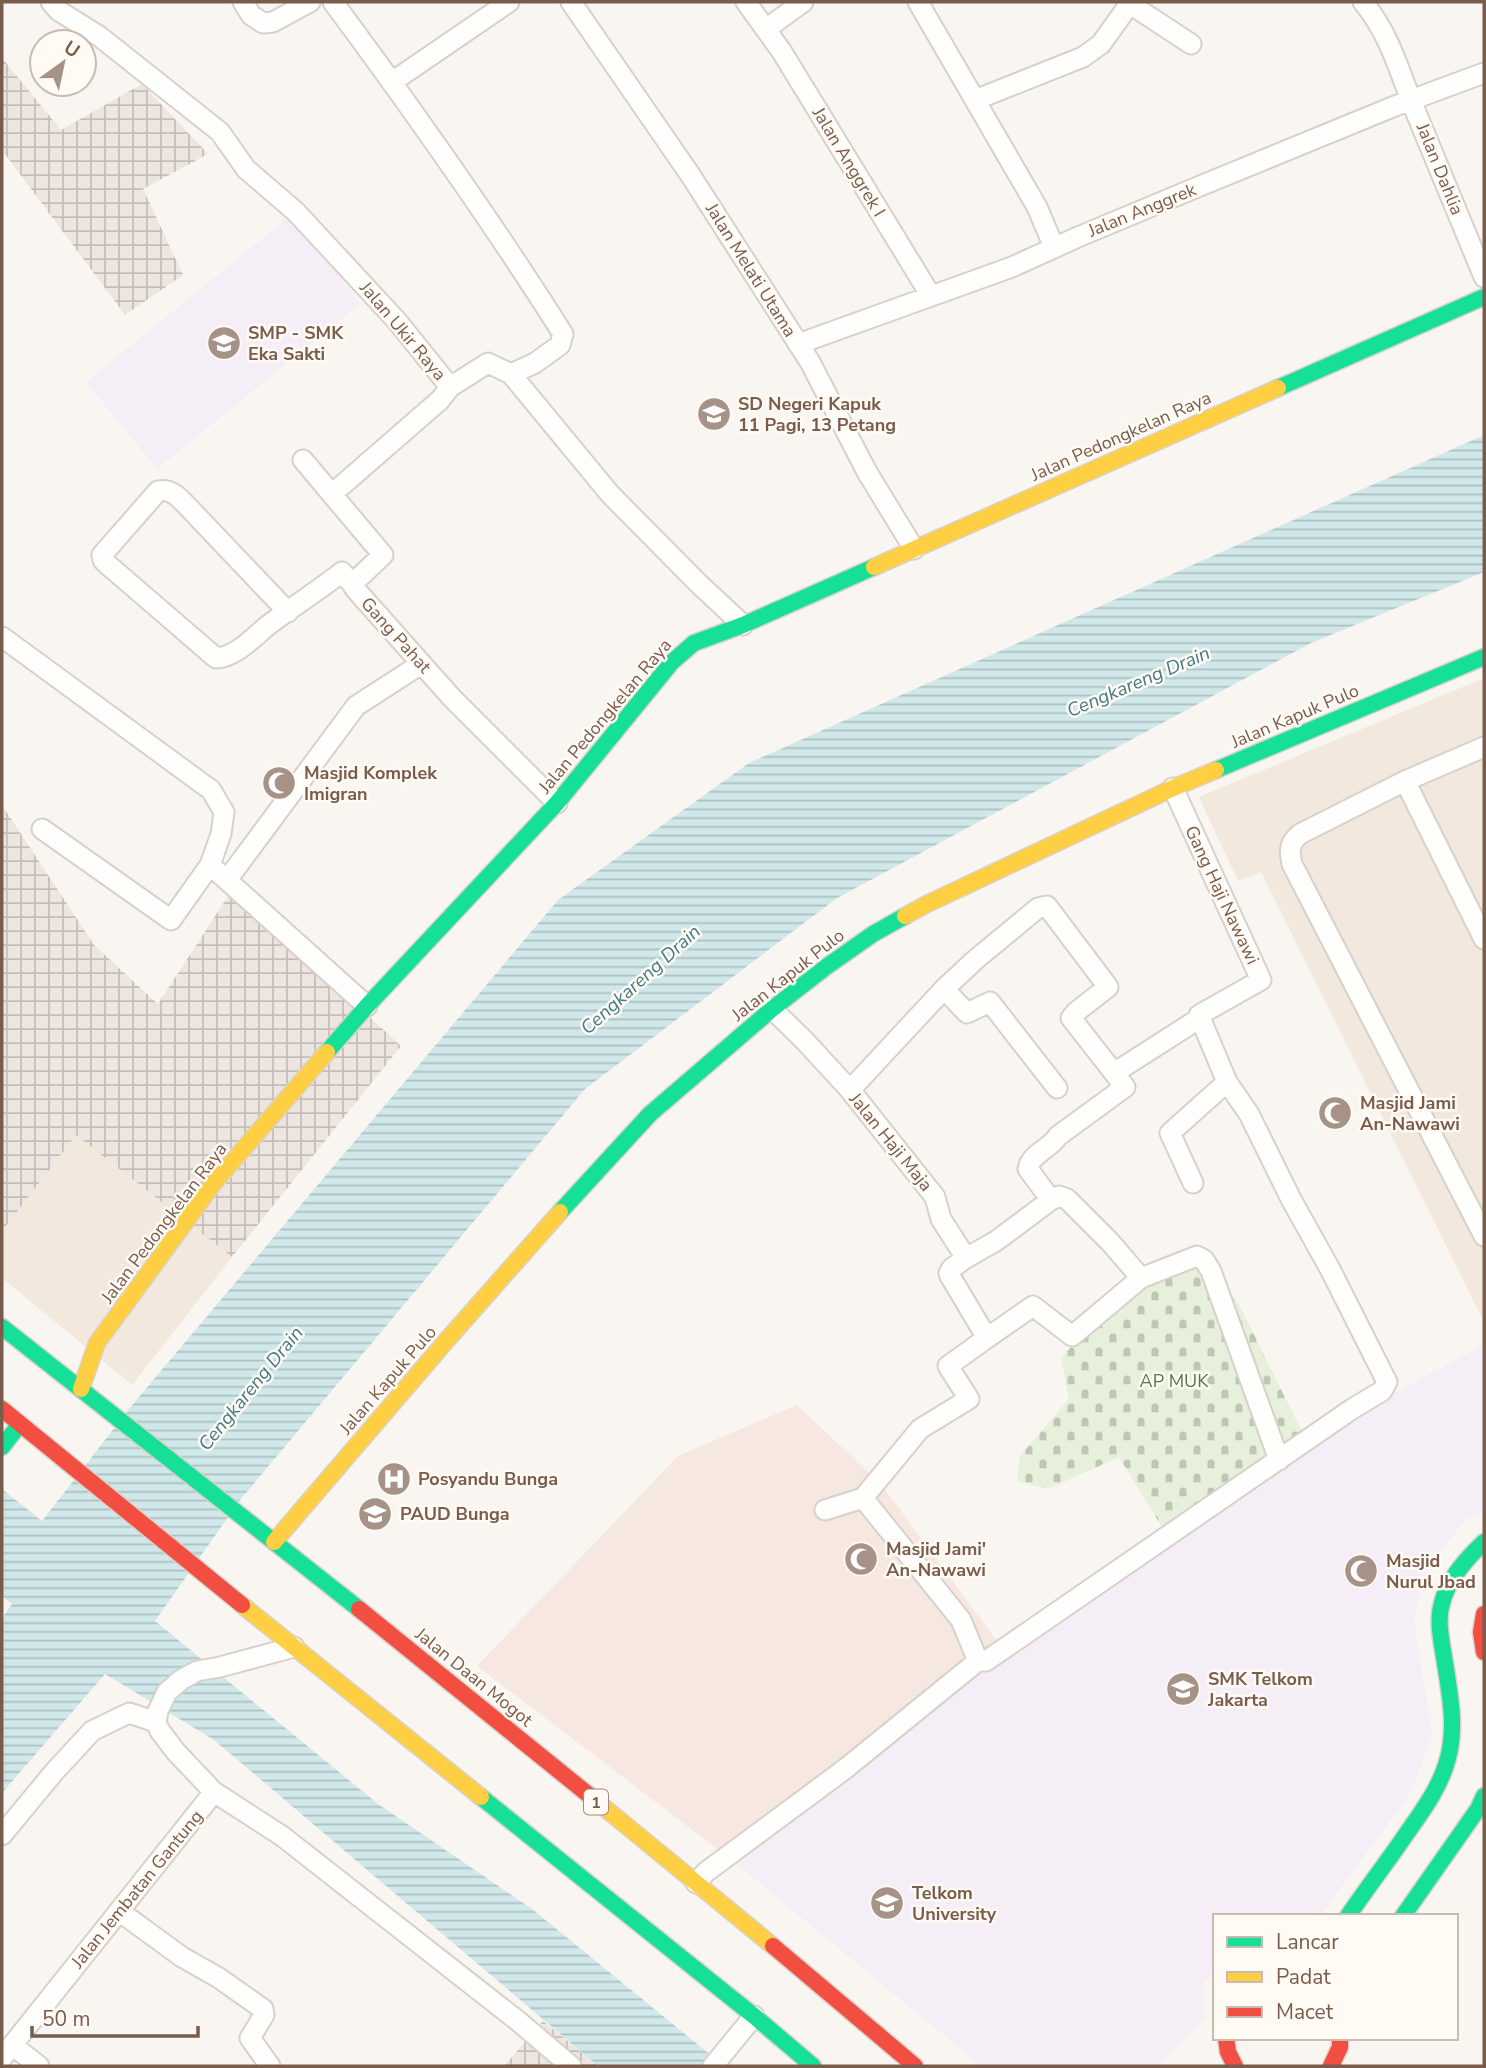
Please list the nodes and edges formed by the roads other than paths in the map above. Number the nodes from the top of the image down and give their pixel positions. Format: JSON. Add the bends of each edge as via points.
{"nodes":[{"id":1,"x":51,"y":2,"type":"edge"},
{"id":2,"x":243,"y":2,"type":"edge"},
{"id":3,"x":310,"y":2,"type":"edge"},
{"id":4,"x":333,"y":2,"type":"edge"},
{"id":5,"x":509,"y":2,"type":"edge"},
{"id":6,"x":571,"y":2,"type":"edge"},
{"id":7,"x":746,"y":2,"type":"edge"},
{"id":8,"x":803,"y":2,"type":"edge"},
{"id":9,"x":918,"y":2,"type":"edge"},
{"id":10,"x":1129,"y":2,"type":"edge"},
{"id":11,"x":1363,"y":2,"type":"edge"},
{"id":12,"x":766,"y":29,"type":"junction"},
{"id":13,"x":1191,"y":44,"type":"dead end"},
{"id":14,"x":1484,"y":73,"type":"edge"},
{"id":15,"x":392,"y":82,"type":"junction"},
{"id":16,"x":975,"y":100,"type":"junction"},
{"id":17,"x":1411,"y":100,"type":"junction"},
{"id":18,"x":1054,"y":247,"type":"junction"},
{"id":19,"x":1484,"y":277,"type":"edge"},
{"id":20,"x":931,"y":296,"type":"junction"},
{"id":21,"x":1484,"y":297,"type":"edge"},
{"id":22,"x":798,"y":344,"type":"junction"},
{"id":23,"x":511,"y":374,"type":"junction"},
{"id":24,"x":450,"y":387,"type":"junction"},
{"id":25,"x":303,"y":460,"type":"dead end"},
{"id":26,"x":332,"y":494,"type":"junction"},
{"id":27,"x":914,"y":549,"type":"junction"},
{"id":28,"x":352,"y":584,"type":"junction"},
{"id":29,"x":288,"y":612,"type":"junction"},
{"id":30,"x":743,"y":625,"type":"junction"},
{"id":31,"x":2,"y":637,"type":"edge"},
{"id":32,"x":1484,"y":657,"type":"edge"},
{"id":33,"x":421,"y":664,"type":"junction"},
{"id":34,"x":1484,"y":747,"type":"edge"},
{"id":35,"x":1405,"y":781,"type":"junction"},
{"id":36,"x":1173,"y":788,"type":"junction"},
{"id":37,"x":557,"y":803,"type":"junction"},
{"id":38,"x":42,"y":829,"type":"dead end"},
{"id":39,"x":210,"y":865,"type":"junction"},
{"id":40,"x":227,"y":880,"type":"junction"},
{"id":41,"x":1484,"y":939,"type":"edge"},
{"id":42,"x":944,"y":989,"type":"junction"},
{"id":43,"x":367,"y":1006,"type":"junction"},
{"id":44,"x":772,"y":1009,"type":"junction"},
{"id":45,"x":1200,"y":1018,"type":"junction"},
{"id":46,"x":1114,"y":1073,"type":"junction"},
{"id":47,"x":1227,"y":1082,"type":"junction"},
{"id":48,"x":1057,"y":1088,"type":"dead end"},
{"id":49,"x":850,"y":1090,"type":"junction"},
{"id":50,"x":1193,"y":1183,"type":"dead end"},
{"id":51,"x":1051,"y":1200,"type":"junction"},
{"id":52,"x":1484,"y":1236,"type":"edge"},
{"id":53,"x":966,"y":1258,"type":"junction"},
{"id":54,"x":1140,"y":1278,"type":"junction"},
{"id":55,"x":2,"y":1327,"type":"edge"},
{"id":56,"x":987,"y":1338,"type":"junction"},
{"id":57,"x":97,"y":1343,"type":"junction"},
{"id":58,"x":68,"y":1363,"type":"junction"},
{"id":59,"x":83,"y":1391,"type":"junction"},
{"id":60,"x":2,"y":1409,"type":"edge"},
{"id":61,"x":20,"y":1423,"type":"junction"},
{"id":62,"x":2,"y":1447,"type":"edge"},
{"id":63,"x":1279,"y":1460,"type":"junction"},
{"id":64,"x":863,"y":1498,"type":"junction"},
{"id":65,"x":825,"y":1510,"type":"dead end"},
{"id":66,"x":274,"y":1542,"type":"junction"},
{"id":67,"x":1484,"y":1542,"type":"edge"},
{"id":68,"x":1484,"y":1615,"type":"edge"},
{"id":69,"x":294,"y":1647,"type":"junction"},
{"id":70,"x":1484,"y":1652,"type":"edge"},
{"id":71,"x":978,"y":1661,"type":"junction"},
{"id":72,"x":157,"y":1717,"type":"junction"},
{"id":73,"x":214,"y":1793,"type":"junction"},
{"id":74,"x":1484,"y":1796,"type":"edge"},
{"id":75,"x":2,"y":1835,"type":"edge"},
{"id":76,"x":695,"y":1883,"type":"junction"},
{"id":77,"x":119,"y":1911,"type":"junction"},
{"id":78,"x":1349,"y":1914,"type":"edge"},
{"id":79,"x":1404,"y":1914,"type":"edge"},
{"id":80,"x":754,"y":2016,"type":"junction"},
{"id":81,"x":1226,"y":2040,"type":"edge"},
{"id":82,"x":1340,"y":2040,"type":"edge"},
{"id":83,"x":7,"y":2051,"type":"edge"},
{"id":84,"x":39,"y":2066,"type":"edge"},
{"id":85,"x":270,"y":2066,"type":"edge"},
{"id":86,"x":571,"y":2066,"type":"edge"},
{"id":87,"x":713,"y":2066,"type":"edge"},
{"id":88,"x":813,"y":2066,"type":"edge"},
{"id":89,"x":915,"y":2066,"type":"edge"},
{"id":90,"x":1235,"y":2066,"type":"edge"},
{"id":91,"x":1331,"y":2066,"type":"edge"}],
"edges":[{"from":1,"to":24,"type":"street","name":"Jalan Ukir Raya","via":[[219,132],[246,169],[296,212],[397,321]]},
{"from":2,"to":3,"type":"street","via":[[263,23]]},
{"from":4,"to":15,"type":"street"},
{"from":5,"to":15,"type":"street"},
{"from":6,"to":22,"type":"street","name":"Jalan Melati Utama","via":[[691,176]]},
{"from":7,"to":12,"type":"street","name":"Jalan Anggrek I"},
{"from":8,"to":12,"type":"street"},
{"from":9,"to":16,"type":"street"},
{"from":10,"to":13,"type":"street"},
{"from":10,"to":16,"type":"street","via":[[1101,44],[1083,57]]},
{"from":11,"to":17,"type":"street","name":"Jalan Dahlia","via":[[1388,38]]},
{"from":12,"to":20,"type":"street","name":"Jalan Anggrek I"},
{"from":14,"to":17,"type":"street","name":"Jalan Anggrek"},
{"from":15,"to":23,"type":"street","via":[[563,334],[560,345]]},
{"from":16,"to":18,"type":"street","via":[[1037,207]]},
{"from":17,"to":18,"type":"street","name":"Jalan Anggrek"},
{"from":17,"to":19,"type":"street","name":"Jalan Dahlia"},
{"from":18,"to":20,"type":"street","name":"Jalan Anggrek"},
{"from":20,"to":22,"type":"street","name":"Jalan Anggrek"},
{"from":21,"to":27,"type":"main road","name":"Jalan Pedongkelan Raya"},
{"from":22,"to":27,"type":"street","name":"Jalan Melati Utama"},
{"from":23,"to":24,"type":"street","name":"Jalan Ukir Raya","via":[[488,363]]},
{"from":23,"to":30,"type":"street","via":[[610,494]]},
{"from":24,"to":26,"type":"street"},
{"from":25,"to":26,"type":"street","name":"Gang Pahat"},
{"from":26,"to":28,"type":"street","name":"Gang Pahat","via":[[383,555]]},
{"from":27,"to":30,"type":"main road","name":"Jalan Pedongkelan Raya"},
{"from":28,"to":29,"type":"street","via":[[342,572]]},
{"from":28,"to":33,"type":"street","name":"Gang Pahat"},
{"from":29,"to":29,"type":"street","via":[[238,649],[216,658],[102,555],[158,491],[166,490],[175,494]]},
{"from":30,"to":37,"type":"main road","name":"Jalan Pedongkelan Raya","via":[[694,643],[672,662]]},
{"from":31,"to":39,"type":"street","via":[[211,790],[224,812]]},
{"from":32,"to":36,"type":"main road","name":"Jalan Kapuk Pulo"},
{"from":33,"to":37,"type":"street","name":"Gang Pahat"},
{"from":33,"to":40,"type":"street","via":[[356,706]]},
{"from":34,"to":35,"type":"street"},
{"from":35,"to":41,"type":"street"},
{"from":35,"to":52,"type":"street","via":[[1300,834],[1289,854]]},
{"from":36,"to":44,"type":"main road","name":"Jalan Kapuk Pulo","via":[[926,904],[873,934]]},
{"from":36,"to":45,"type":"street","name":"Gang Haji Nawawi","via":[[1261,980]]},
{"from":37,"to":43,"type":"main road","name":"Jalan Pedongkelan Raya"},
{"from":38,"to":39,"type":"street","via":[[171,920]]},
{"from":39,"to":40,"type":"street"},
{"from":40,"to":43,"type":"street"},
{"from":42,"to":46,"type":"street","via":[[1038,908],[1047,906],[1108,987],[1071,1018]]},
{"from":42,"to":48,"type":"street","via":[[967,1013],[990,1002]]},
{"from":42,"to":49,"type":"street"},
{"from":43,"to":57,"type":"main road","name":"Jalan Pedongkelan Raya","via":[[214,1182]]},
{"from":44,"to":49,"type":"street","name":"Jalan Haji Maja"},
{"from":44,"to":66,"type":"main road","name":"Jalan Kapuk Pulo","via":[[621,1144]]},
{"from":45,"to":46,"type":"street"},
{"from":45,"to":47,"type":"street"},
{"from":46,"to":51,"type":"street","via":[[1125,1088],[1029,1162],[1028,1169]]},
{"from":47,"to":50,"type":"street","via":[[1170,1133]]},
{"from":47,"to":63,"type":"street","via":[[1249,1114],[1387,1382],[1382,1391]]},
{"from":49,"to":53,"type":"street","name":"Jalan Haji Maja","via":[[935,1197],[941,1219]]},
{"from":51,"to":53,"type":"street"},
{"from":51,"to":54,"type":"street","via":[[1067,1199]]},
{"from":53,"to":56,"type":"street","via":[[949,1273]]},
{"from":54,"to":56,"type":"street","via":[[1072,1336],[1033,1306]]},
{"from":54,"to":63,"type":"street","via":[[1197,1256],[1204,1260]]},
{"from":55,"to":58,"type":"main road","name":"Jalan Daan Mogot","number":"1"},
{"from":56,"to":64,"type":"street","via":[[948,1366],[969,1399],[920,1429]]},
{"from":57,"to":58,"type":"main road","name":"Jalan Pedongkelan Raya"},
{"from":57,"to":59,"type":"main road","name":"Jalan Pedongkelan Raya"},
{"from":58,"to":59,"type":"main road","name":"Jalan Daan Mogot","number":"1"},
{"from":59,"to":66,"type":"main road","name":"Jalan Daan Mogot","number":"1"},
{"from":60,"to":61,"type":"main road"},
{"from":61,"to":62,"type":"main road"},
{"from":61,"to":69,"type":"main road"},
{"from":63,"to":71,"type":"street","via":[[986,1661]]},
{"from":64,"to":65,"type":"street"},
{"from":64,"to":71,"type":"street","via":[[961,1620]]},
{"from":66,"to":76,"type":"main road","name":"Jalan Daan Mogot","number":"1"},
{"from":67,"to":78,"type":"main road","via":[[1451,1582],[1442,1603],[1440,1630],[1451,1731],[1439,1782]]},
{"from":68,"to":70,"type":"main road"},
{"from":69,"to":72,"type":"street","via":[[197,1671],[167,1692]]},
{"from":69,"to":80,"type":"main road"},
{"from":71,"to":76,"type":"street"},
{"from":72,"to":73,"type":"street","name":"Jalan Jembatan Gantung","via":[[160,1731]]},
{"from":72,"to":75,"type":"street","via":[[129,1713],[92,1731]]},
{"from":73,"to":77,"type":"street","name":"Jalan Jembatan Gantung"},
{"from":73,"to":86,"type":"street","via":[[282,1836]]},
{"from":74,"to":79,"type":"main road"},
{"from":76,"to":89,"type":"main road","name":"Jalan Daan Mogot","number":"1"},
{"from":77,"to":83,"type":"street","name":"Jalan Jembatan Gantung"},
{"from":77,"to":85,"type":"street","via":[[263,2009],[250,2038]]},
{"from":80,"to":87,"type":"street"},
{"from":80,"to":88,"type":"main road"},
{"from":81,"to":90,"type":"main road"},
{"from":82,"to":91,"type":"main road"},
{"from":83,"to":84,"type":"street"}]}
